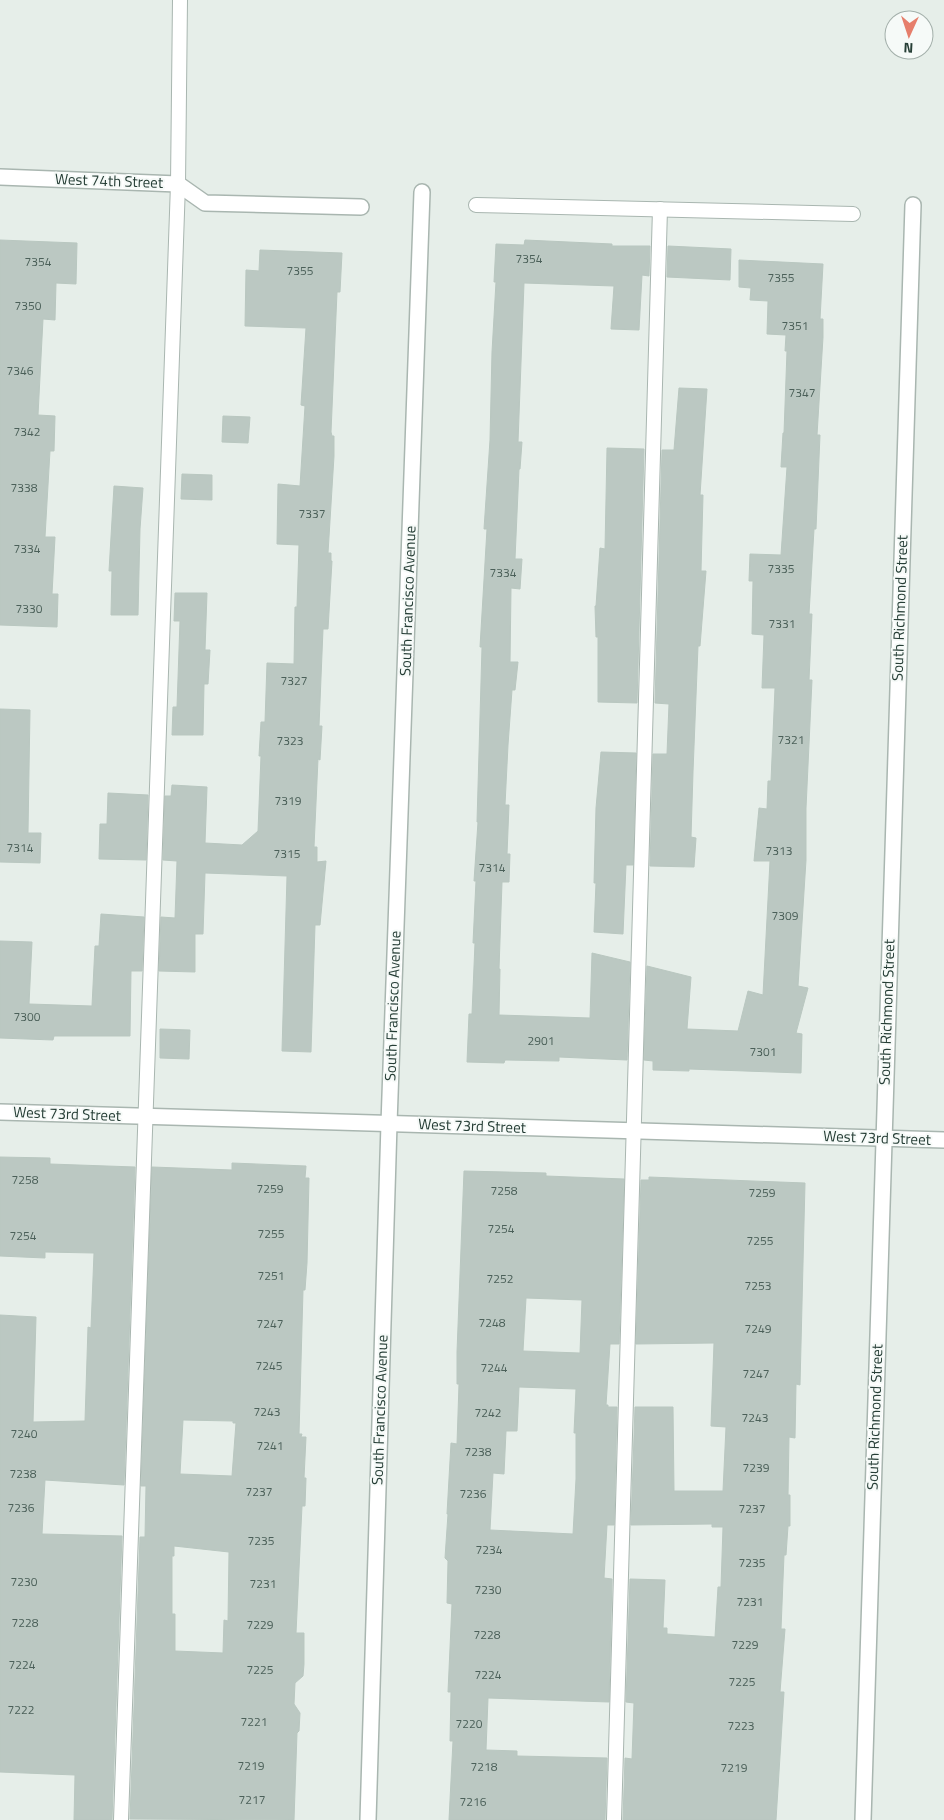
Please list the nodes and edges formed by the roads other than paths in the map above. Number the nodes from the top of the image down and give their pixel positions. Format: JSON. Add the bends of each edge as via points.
{"nodes":[{"id":1,"x":180,"y":0,"type":"edge"},
{"id":2,"x":0,"y":178,"type":"edge"},
{"id":3,"x":178,"y":184,"type":"junction"},
{"id":4,"x":422,"y":192,"type":"dead end"},
{"id":5,"x":476,"y":205,"type":"dead end"},
{"id":6,"x":912,"y":205,"type":"dead end"},
{"id":7,"x":361,"y":207,"type":"dead end"},
{"id":8,"x":660,"y":209,"type":"junction"},
{"id":9,"x":854,"y":214,"type":"dead end"},
{"id":10,"x":0,"y":1112,"type":"edge"},
{"id":11,"x":146,"y":1116,"type":"junction"},
{"id":12,"x":389,"y":1124,"type":"junction"},
{"id":13,"x":634,"y":1131,"type":"junction"},
{"id":14,"x":883,"y":1139,"type":"junction"},
{"id":15,"x":944,"y":1140,"type":"edge"},
{"id":16,"x":121,"y":1820,"type":"edge"},
{"id":17,"x":368,"y":1820,"type":"edge"},
{"id":18,"x":614,"y":1820,"type":"edge"},
{"id":19,"x":862,"y":1820,"type":"edge"}],
"edges":[{"from":1,"to":3,"type":"lane"},
{"from":2,"to":3,"type":"street","name":"West 74th Street"},
{"from":3,"to":7,"type":"street","name":"West 74th Street","via":[[205,203]]},
{"from":3,"to":11,"type":"lane"},
{"from":4,"to":12,"type":"street","name":"South Francisco Avenue"},
{"from":5,"to":8,"type":"lane"},
{"from":6,"to":14,"type":"street","name":"South Richmond Street"},
{"from":8,"to":9,"type":"lane"},
{"from":8,"to":13,"type":"lane"},
{"from":10,"to":11,"type":"street","name":"West 73rd Street"},
{"from":11,"to":12,"type":"street","name":"West 73rd Street"},
{"from":11,"to":16,"type":"lane"},
{"from":12,"to":13,"type":"street","name":"West 73rd Street"},
{"from":12,"to":17,"type":"street","name":"South Francisco Avenue"},
{"from":13,"to":14,"type":"street","name":"West 73rd Street"},
{"from":13,"to":18,"type":"lane"},
{"from":14,"to":15,"type":"street","name":"West 73rd Street"},
{"from":14,"to":19,"type":"street","name":"South Richmond Street"}]}
